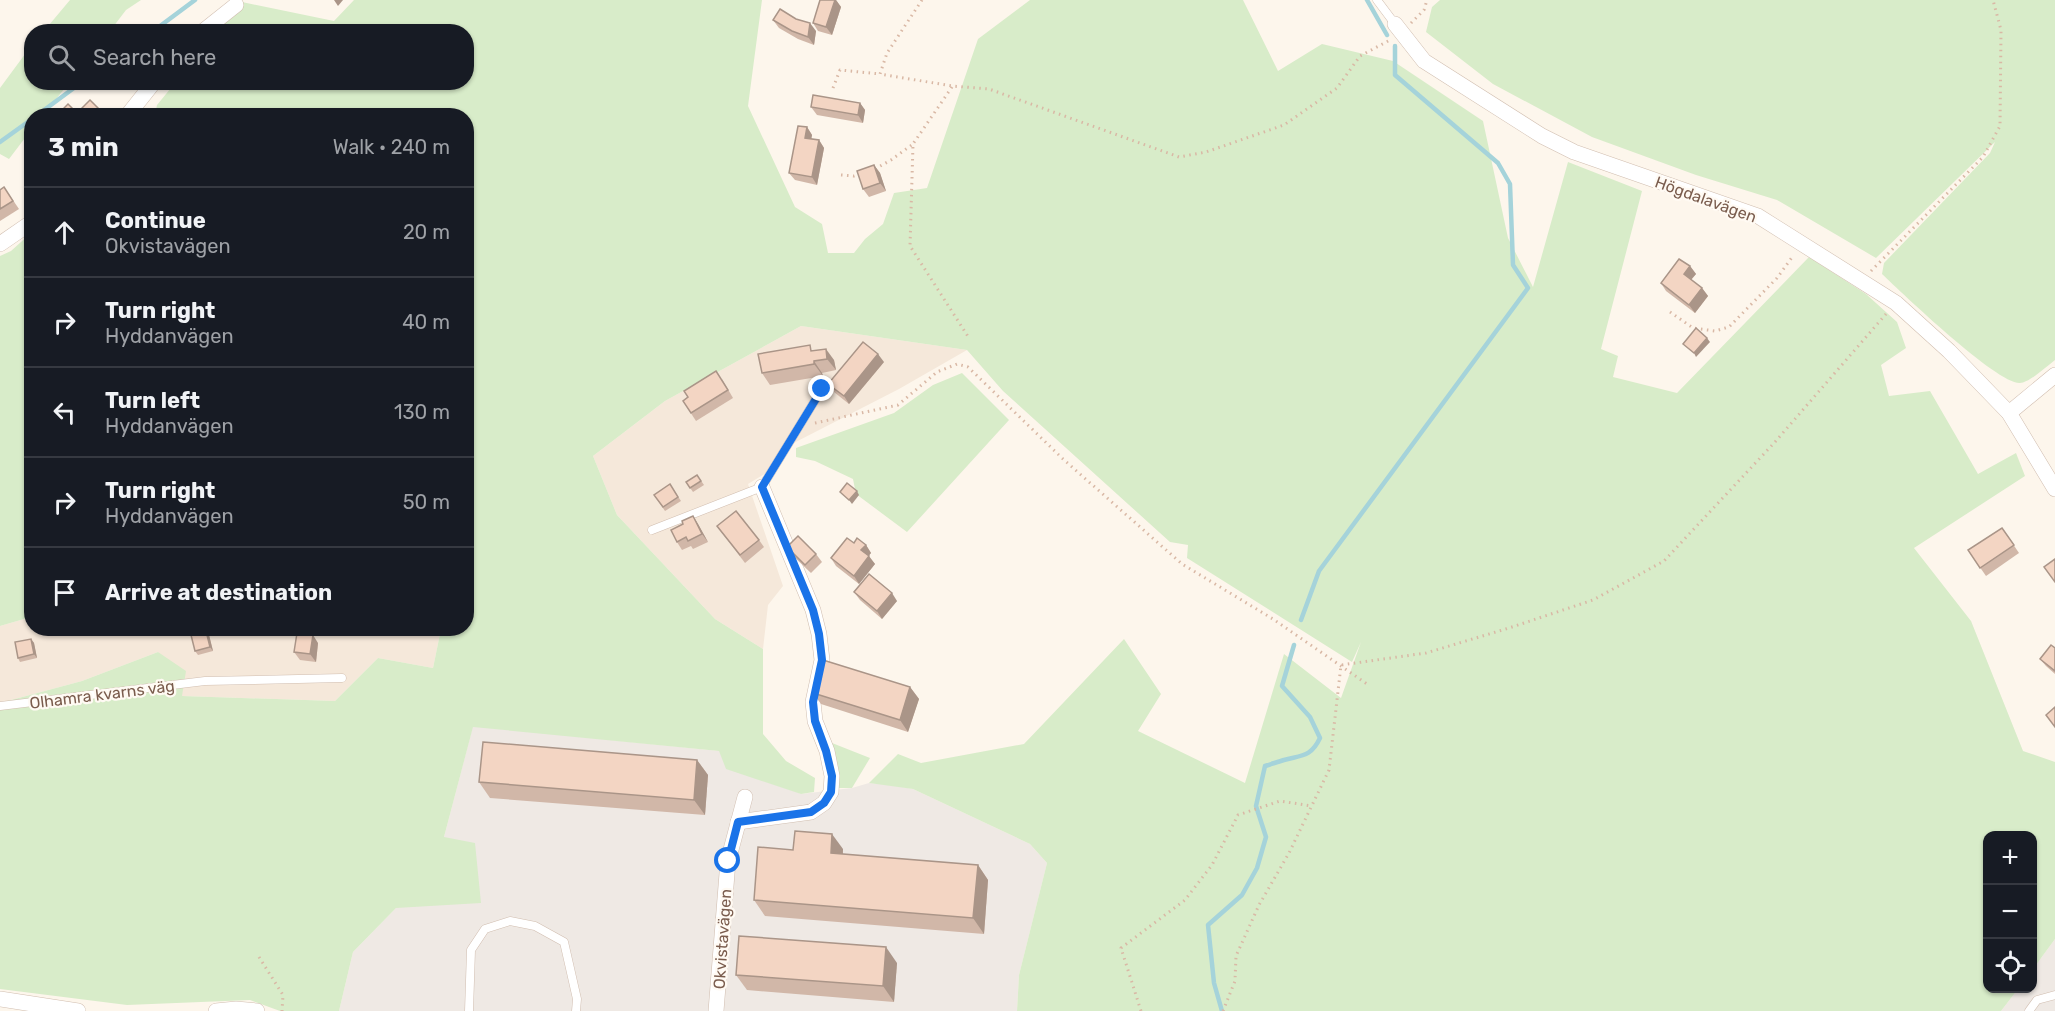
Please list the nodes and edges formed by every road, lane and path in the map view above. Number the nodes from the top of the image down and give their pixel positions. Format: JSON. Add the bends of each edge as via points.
{"nodes":[{"id":1,"x":922,"y":0,"type":"edge"},
{"id":2,"x":1377,"y":0,"type":"edge"},
{"id":3,"x":1427,"y":0,"type":"edge"},
{"id":4,"x":1993,"y":0,"type":"edge"},
{"id":5,"x":236,"y":5,"type":"dead end"},
{"id":6,"x":212,"y":24,"type":"edge"},
{"id":7,"x":1398,"y":28,"type":"junction"},
{"id":8,"x":880,"y":74,"type":"junction"},
{"id":9,"x":952,"y":86,"type":"junction"},
{"id":10,"x":832,"y":88,"type":"dead end"},
{"id":11,"x":148,"y":90,"type":"edge"},
{"id":12,"x":133,"y":108,"type":"edge"},
{"id":13,"x":913,"y":144,"type":"junction"},
{"id":14,"x":873,"y":170,"type":"edge"},
{"id":15,"x":864,"y":173,"type":"edge"},
{"id":16,"x":841,"y":175,"type":"dead end"},
{"id":17,"x":24,"y":228,"type":"edge"},
{"id":18,"x":0,"y":244,"type":"edge"},
{"id":19,"x":1803,"y":244,"type":"junction"},
{"id":20,"x":1861,"y":281,"type":"junction"},
{"id":21,"x":1896,"y":303,"type":"junction"},
{"id":22,"x":1670,"y":312,"type":"dead end"},
{"id":23,"x":969,"y":338,"type":"dead end"},
{"id":24,"x":2055,"y":375,"type":"edge"},
{"id":25,"x":822,"y":389,"type":"dead end"},
{"id":26,"x":2009,"y":413,"type":"junction"},
{"id":27,"x":799,"y":427,"type":"junction"},
{"id":28,"x":762,"y":487,"type":"junction"},
{"id":29,"x":2055,"y":489,"type":"edge"},
{"id":30,"x":652,"y":530,"type":"dead end"},
{"id":31,"x":1341,"y":665,"type":"junction"},
{"id":32,"x":342,"y":678,"type":"dead end"},
{"id":33,"x":1367,"y":684,"type":"dead end"},
{"id":34,"x":0,"y":706,"type":"edge"},
{"id":35,"x":745,"y":798,"type":"dead end"},
{"id":36,"x":1311,"y":806,"type":"junction"},
{"id":37,"x":738,"y":822,"type":"junction"},
{"id":38,"x":259,"y":957,"type":"dead end"},
{"id":39,"x":2055,"y":995,"type":"edge"},
{"id":40,"x":0,"y":999,"type":"edge"},
{"id":41,"x":78,"y":1011,"type":"edge"},
{"id":42,"x":216,"y":1011,"type":"edge"},
{"id":43,"x":257,"y":1011,"type":"edge"},
{"id":44,"x":282,"y":1011,"type":"edge"},
{"id":45,"x":469,"y":1011,"type":"edge"},
{"id":46,"x":576,"y":1011,"type":"edge"},
{"id":47,"x":716,"y":1011,"type":"edge"},
{"id":48,"x":1141,"y":1011,"type":"edge"},
{"id":49,"x":1223,"y":1011,"type":"edge"},
{"id":50,"x":2030,"y":1011,"type":"edge"}],
"edges":[{"from":1,"to":8,"type":"path","via":[[887,53]]},
{"from":2,"to":7,"type":"lane","name":"Högdalavägen"},
{"from":3,"to":7,"type":"path","via":[[1424,10]]},
{"from":4,"to":20,"type":"path","via":[[2001,30],[2000,126],[1983,157]]},
{"from":5,"to":6,"type":"street"},
{"from":7,"to":9,"type":"path","via":[[1360,56],[1337,88],[1284,125],[1206,152],[1179,157],[988,90]]},
{"from":7,"to":19,"type":"street","name":"Högdalavägen","via":[[1424,61],[1542,136],[1574,152],[1758,216]]},
{"from":8,"to":9,"type":"path"},
{"from":8,"to":10,"type":"path","via":[[840,70]]},
{"from":9,"to":13,"type":"path"},
{"from":11,"to":12,"type":"street"},
{"from":13,"to":14,"type":"path"},
{"from":13,"to":23,"type":"path","via":[[910,246]]},
{"from":15,"to":16,"type":"path"},
{"from":17,"to":18,"type":"street"},
{"from":19,"to":20,"type":"street","name":"Högdalavägen"},
{"from":19,"to":22,"type":"path","via":[[1777,278],[1728,327],[1715,331],[1693,328]]},
{"from":20,"to":21,"type":"street","name":"Högdalavägen"},
{"from":21,"to":26,"type":"street","name":"Högdalavägen"},
{"from":21,"to":31,"type":"path","via":[[1664,561],[1593,600],[1509,628],[1426,653]]},
{"from":24,"to":26,"type":"street"},
{"from":25,"to":27,"type":"lane"},
{"from":26,"to":29,"type":"street","name":"Högdalavägen"},
{"from":27,"to":28,"type":"lane"},
{"from":27,"to":31,"type":"path","via":[[898,405],[937,372],[957,364],[968,367],[1063,459],[1182,564]]},
{"from":28,"to":30,"type":"lane"},
{"from":28,"to":37,"type":"street","via":[[817,626],[822,660],[813,702],[832,776],[831,792],[811,812]]},
{"from":31,"to":33,"type":"path"},
{"from":31,"to":36,"type":"path","via":[[1329,770]]},
{"from":32,"to":34,"type":"lane","name":"Olhamra kvarns väg","via":[[205,681]]},
{"from":35,"to":37,"type":"street","name":"Okvistavägen"},
{"from":36,"to":48,"type":"path","via":[[1280,801],[1238,815],[1212,865],[1185,900],[1121,948]]},
{"from":36,"to":49,"type":"path","via":[[1236,956],[1235,981]]},
{"from":37,"to":47,"type":"street","name":"Okvistavägen","via":[[728,861]]},
{"from":38,"to":44,"type":"path","via":[[283,995]]},
{"from":39,"to":50,"type":"lane","via":[[2037,1000]]},
{"from":40,"to":41,"type":"street"},
{"from":42,"to":43,"type":"street"},
{"from":45,"to":46,"type":"lane","via":[[471,950],[485,928],[510,921],[535,926],[564,942],[577,999]]}]}
